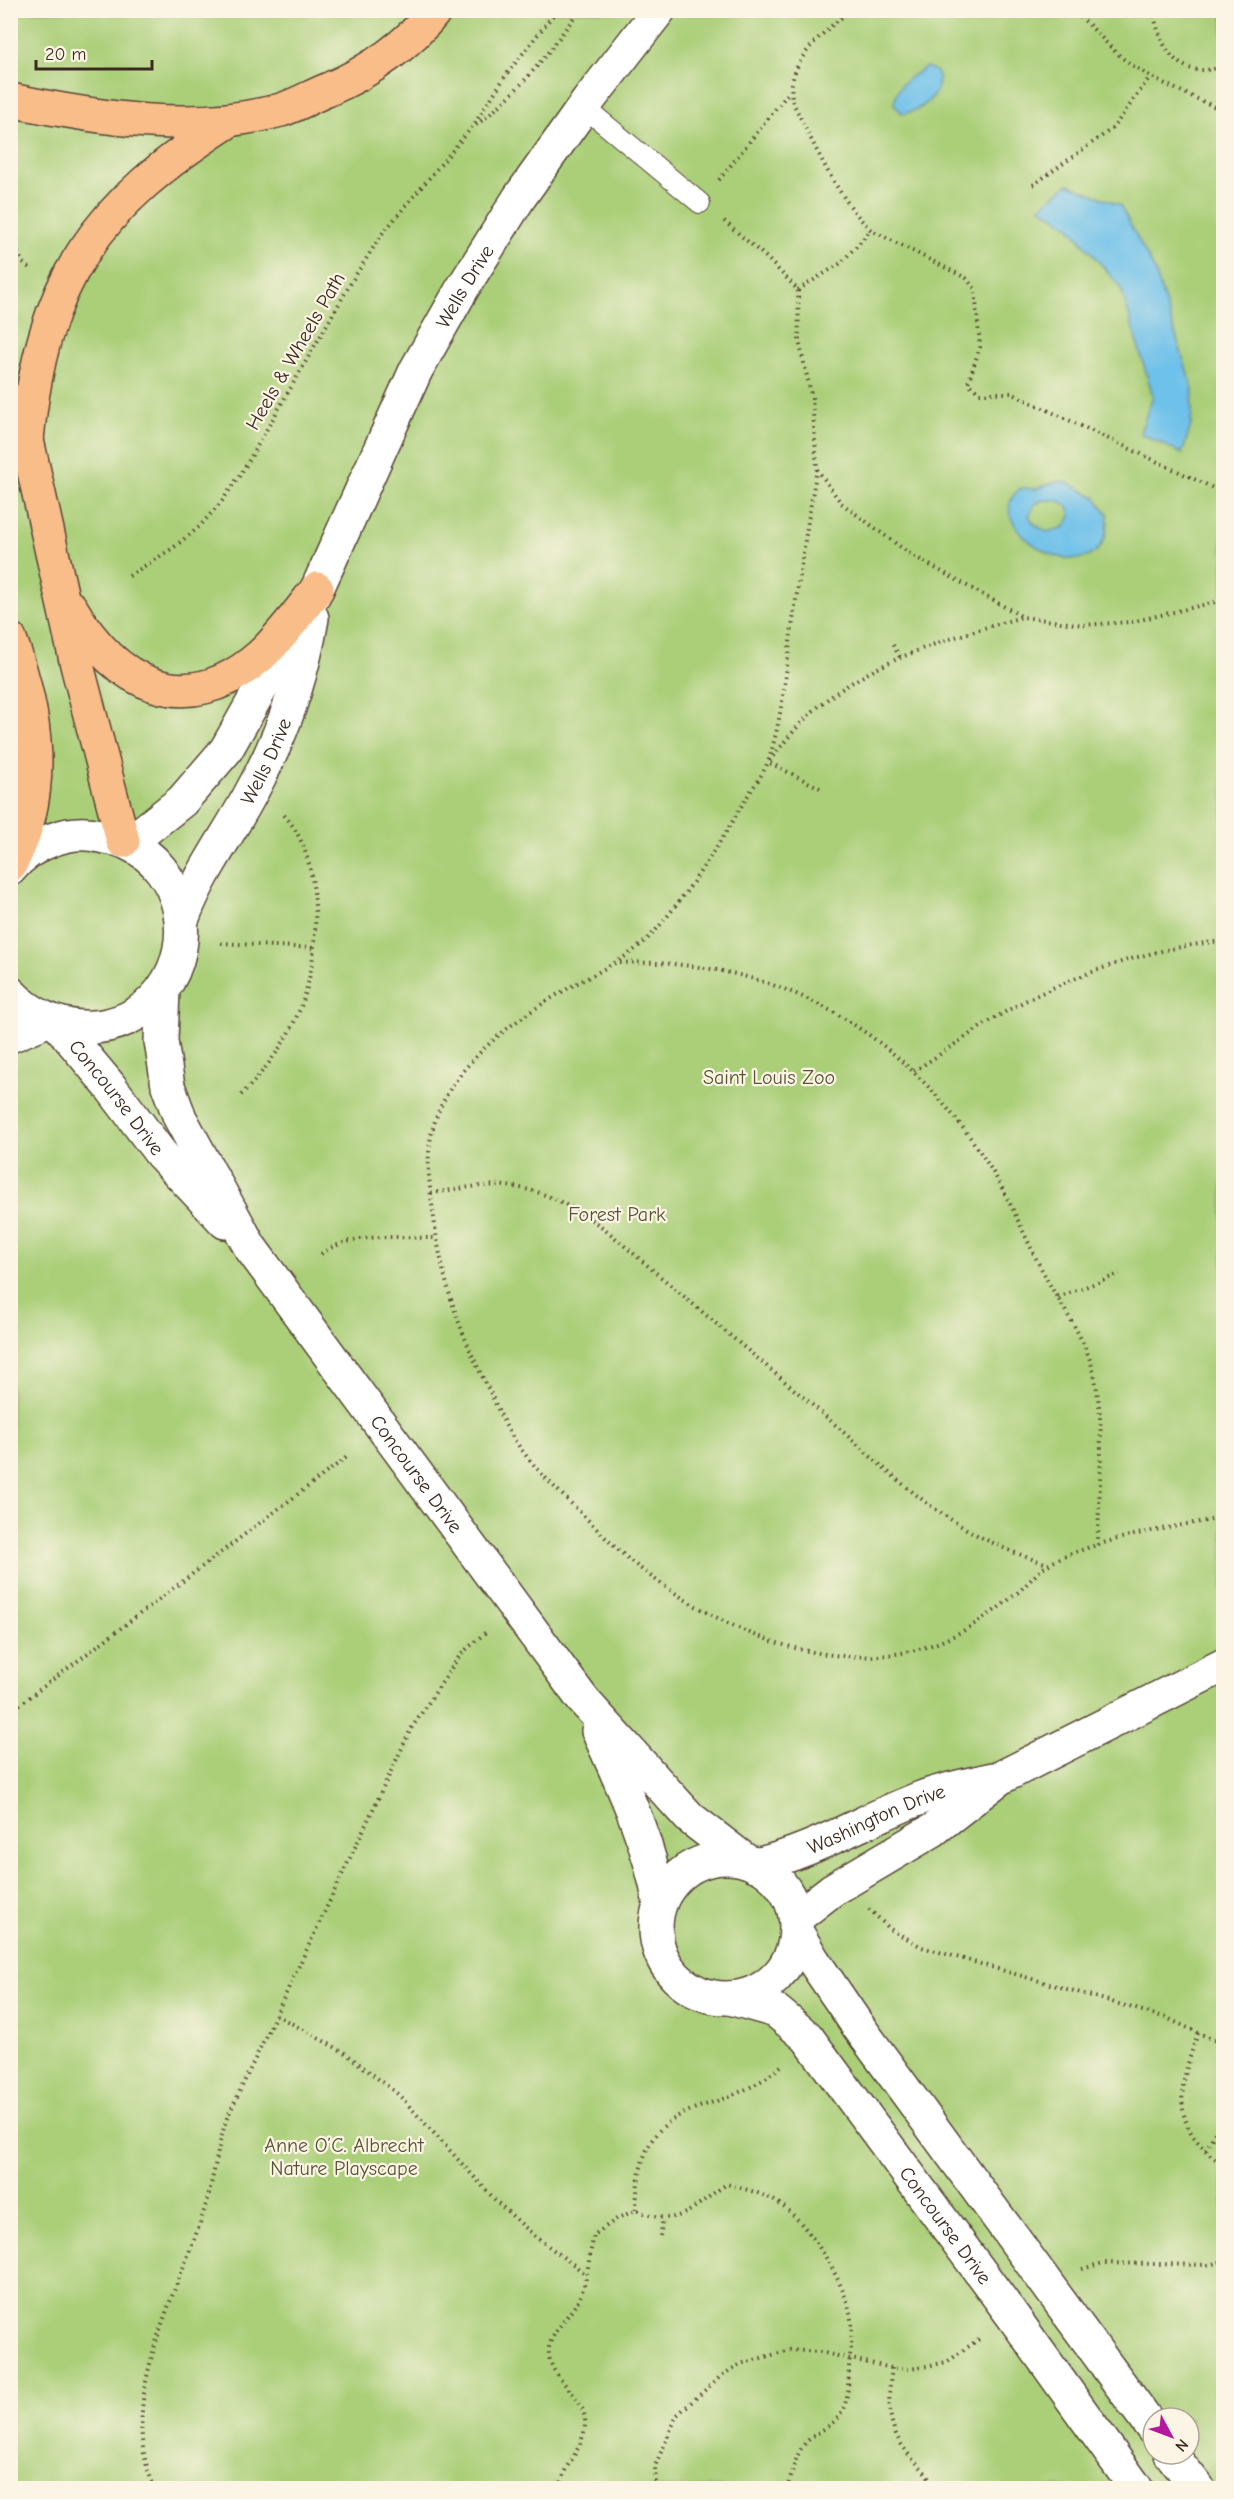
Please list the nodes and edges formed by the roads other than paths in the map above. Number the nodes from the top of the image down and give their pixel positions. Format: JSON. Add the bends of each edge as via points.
{"nodes":[{"id":1,"x":436,"y":10,"type":"edge"},
{"id":2,"x":659,"y":10,"type":"edge"},
{"id":3,"x":10,"y":100,"type":"edge"},
{"id":4,"x":584,"y":106,"type":"junction"},
{"id":5,"x":230,"y":120,"type":"junction"},
{"id":6,"x":700,"y":202,"type":"road end"},
{"id":7,"x":10,"y":400,"type":"edge"},
{"id":8,"x":27,"y":440,"type":"junction"},
{"id":9,"x":58,"y":585,"type":"junction"},
{"id":10,"x":317,"y":589,"type":"junction"},
{"id":11,"x":10,"y":639,"type":"edge"},
{"id":12,"x":126,"y":842,"type":"junction"},
{"id":13,"x":10,"y":867,"type":"edge"},
{"id":14,"x":182,"y":920,"type":"junction"},
{"id":15,"x":163,"y":989,"type":"junction"},
{"id":16,"x":10,"y":993,"type":"edge"},
{"id":17,"x":52,"y":1022,"type":"junction"},
{"id":18,"x":10,"y":1036,"type":"edge"},
{"id":19,"x":250,"y":1247,"type":"junction"},
{"id":20,"x":1224,"y":1665,"type":"edge"},
{"id":21,"x":583,"y":1700,"type":"junction"},
{"id":22,"x":1000,"y":1778,"type":"junction"},
{"id":23,"x":751,"y":1863,"type":"junction"},
{"id":24,"x":660,"y":1904,"type":"junction"},
{"id":25,"x":796,"y":1925,"type":"junction"},
{"id":26,"x":730,"y":1998,"type":"junction"},
{"id":27,"x":1141,"y":2413,"type":"edge"},
{"id":28,"x":1181,"y":2466,"type":"edge"},
{"id":29,"x":1136,"y":2488,"type":"edge"},
{"id":30,"x":1198,"y":2488,"type":"edge"}],
"edges":[{"from":1,"to":5,"type":"main road","via":[[403,44],[365,72],[282,110]]},
{"from":2,"to":4,"type":"street","name":"Wells Drive"},
{"from":3,"to":5,"type":"main road","via":[[76,114],[162,121]]},
{"from":4,"to":6,"type":"lane"},
{"from":4,"to":10,"type":"street","name":"Wells Drive","via":[[519,198],[416,370]]},
{"from":5,"to":8,"type":"main road","via":[[186,148],[138,187],[103,223],[80,255],[52,312],[32,389]]},
{"from":7,"to":8,"type":"main road"},
{"from":8,"to":9,"type":"main road"},
{"from":9,"to":10,"type":"main road","via":[[108,659],[146,683],[170,689],[208,686],[259,656]]},
{"from":9,"to":12,"type":"main road"},
{"from":10,"to":12,"type":"street","name":"Wells Drive","via":[[213,768],[182,801]]},
{"from":10,"to":14,"type":"street","name":"Wells Drive","via":[[297,684],[283,724],[251,793],[192,894]]},
{"from":11,"to":13,"type":"main road","via":[[26,692],[37,771],[27,827]]},
{"from":12,"to":13,"type":"street","via":[[92,834],[62,836],[27,853]]},
{"from":12,"to":14,"type":"street","via":[[145,853],[169,881]]},
{"from":14,"to":15,"type":"street","via":[[176,968]]},
{"from":15,"to":17,"type":"street","via":[[135,1014],[115,1023],[96,1028]]},
{"from":15,"to":19,"type":"street","name":"Concourse Drive","via":[[161,1041],[168,1086],[180,1118]]},
{"from":16,"to":17,"type":"street","via":[[32,1012]]},
{"from":17,"to":18,"type":"street"},
{"from":17,"to":19,"type":"street","name":"Concourse Drive","via":[[109,1085],[161,1154]]},
{"from":19,"to":21,"type":"street","name":"Concourse Drive"},
{"from":20,"to":22,"type":"street","name":"Washington Drive"},
{"from":21,"to":23,"type":"street","name":"Concourse Drive","via":[[690,1818]]},
{"from":21,"to":24,"type":"street","name":"Concourse Drive","via":[[638,1821]]},
{"from":22,"to":23,"type":"street","name":"Washington Drive","via":[[936,1793],[801,1853]]},
{"from":22,"to":25,"type":"street","name":"Washington Drive","via":[[933,1830],[832,1890]]},
{"from":23,"to":24,"type":"street","via":[[717,1858],[698,1862],[676,1880]]},
{"from":23,"to":25,"type":"street","via":[[783,1888]]},
{"from":24,"to":26,"type":"street","via":[[655,1936],[667,1964],[696,1992]]},
{"from":25,"to":26,"type":"street","via":[[792,1954],[774,1979],[758,1991]]},
{"from":25,"to":27,"type":"street","via":[[846,2008]]},
{"from":26,"to":29,"type":"street","name":"Concourse Drive","via":[[776,2011],[807,2037]]},
{"from":28,"to":30,"type":"street"}]}
